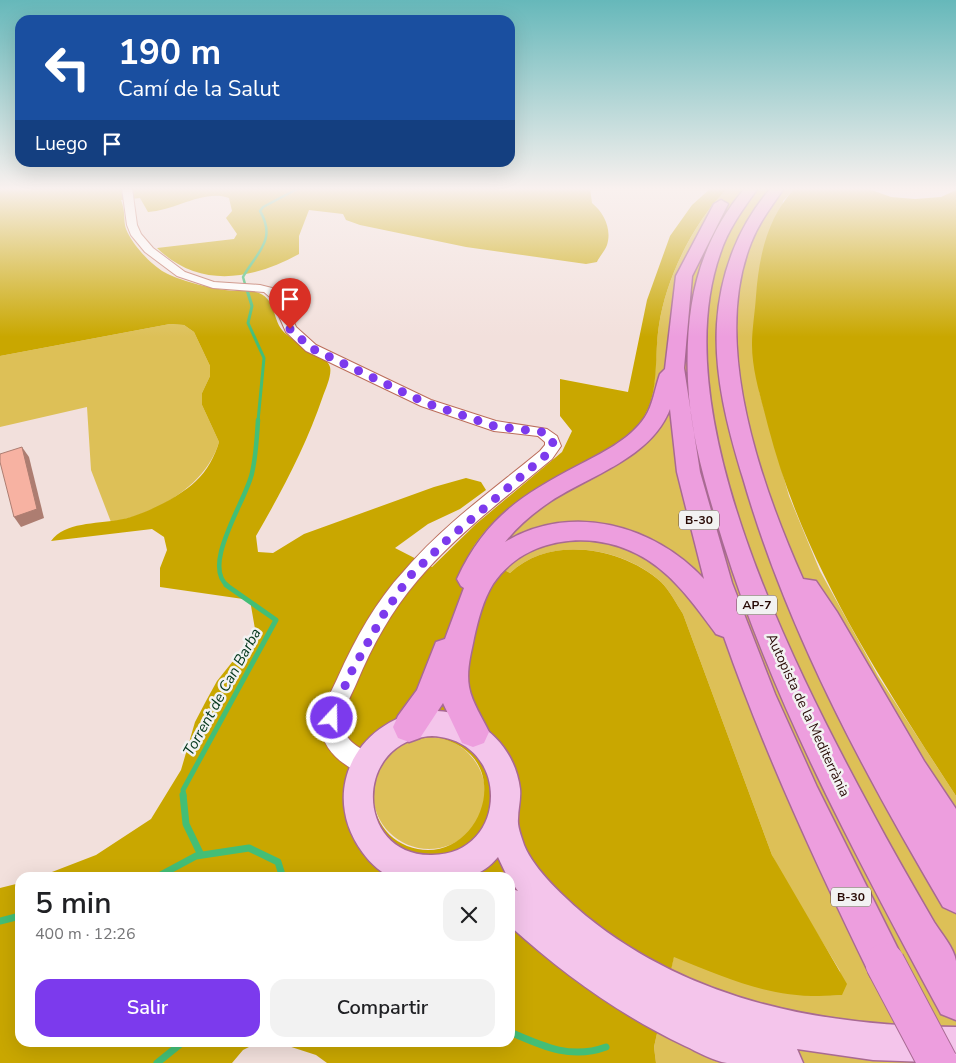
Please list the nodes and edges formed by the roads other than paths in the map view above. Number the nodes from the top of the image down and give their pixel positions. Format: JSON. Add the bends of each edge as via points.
{"nodes":[{"id":1,"x":138,"y":238,"type":"edge"},
{"id":2,"x":697,"y":238,"type":"edge"},
{"id":3,"x":718,"y":238,"type":"edge"},
{"id":4,"x":746,"y":238,"type":"edge"},
{"id":5,"x":675,"y":363,"type":"junction"},
{"id":6,"x":776,"y":543,"type":"junction"},
{"id":7,"x":742,"y":647,"type":"junction"},
{"id":8,"x":409,"y":727,"type":"junction"},
{"id":9,"x":473,"y":732,"type":"junction"},
{"id":10,"x":367,"y":765,"type":"junction"},
{"id":11,"x":502,"y":818,"type":"junction"},
{"id":12,"x":956,"y":841,"type":"edge"},
{"id":13,"x":434,"y":872,"type":"edge"},
{"id":14,"x":457,"y":872,"type":"edge"},
{"id":15,"x":956,"y":894,"type":"edge"},
{"id":16,"x":515,"y":908,"type":"edge"},
{"id":17,"x":956,"y":999,"type":"edge"},
{"id":18,"x":956,"y":1045,"type":"edge"},
{"id":19,"x":785,"y":1063,"type":"edge"},
{"id":20,"x":938,"y":1063,"type":"edge"}],
"edges":[{"from":1,"to":10,"type":"street","via":[[149,250],[182,274],[213,285],[268,290],[276,296],[290,329],[311,348],[426,403],[494,426],[542,432],[552,440],[553,446],[546,455],[419,565],[385,612],[349,676],[332,718],[332,731],[338,743],[346,753]]},
{"from":2,"to":5,"type":"highway","number":"B-30","via":[[678,310]]},
{"from":3,"to":17,"type":"highway","name":"Autopista de la Mediterrània","number":"AP-7","via":[[708,262],[698,323],[698,384],[715,472],[759,610],[795,691],[866,837]]},
{"from":4,"to":6,"type":"highway","number":"AP-7","via":[[727,306],[726,336],[735,412],[757,491]]},
{"from":5,"to":7,"type":"highway","number":"B-30","via":[[678,411],[689,481],[705,546]]},
{"from":5,"to":8,"type":"highway","via":[[653,422],[641,435],[619,454],[529,505],[500,530],[485,550],[471,576],[430,698]]},
{"from":6,"to":12,"type":"highway","via":[[827,620],[912,773]]},
{"from":6,"to":15,"type":"highway","number":"AP-7","via":[[790,583],[824,657]]},
{"from":7,"to":9,"type":"highway","via":[[704,595],[645,546],[609,534],[574,530],[548,535],[502,557],[490,570],[470,605],[454,661],[453,677],[459,703]]},
{"from":7,"to":20,"type":"highway","number":"B-30","bridge":true,"via":[[788,759],[884,963]]},
{"from":8,"to":9,"type":"main road","via":[[442,722]]},
{"from":8,"to":10,"type":"main road","via":[[384,742]]},
{"from":9,"to":11,"type":"main road","via":[[494,754],[501,768],[506,800]]},
{"from":10,"to":13,"type":"main road","via":[[359,788],[359,813],[372,844],[398,865]]},
{"from":11,"to":14,"type":"main road","via":[[482,849]]},
{"from":11,"to":18,"type":"main road","via":[[508,843],[521,870],[562,917],[658,980],[740,1016],[791,1030],[906,1045]]},
{"from":16,"to":19,"type":"main road","via":[[566,954],[634,1000],[688,1029]]}]}
